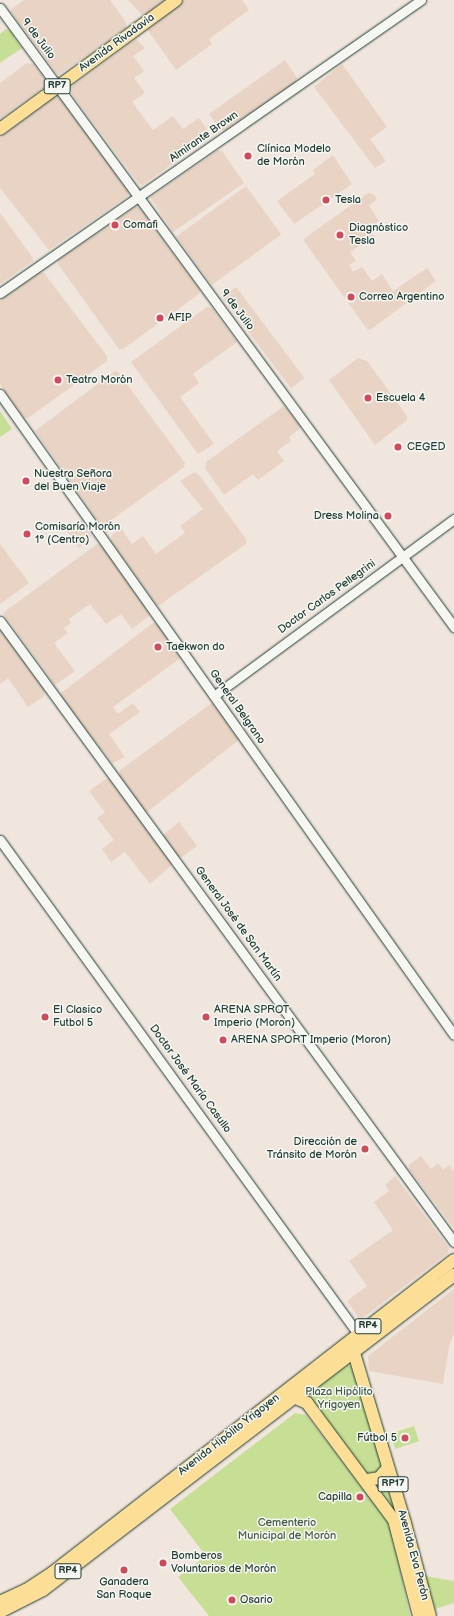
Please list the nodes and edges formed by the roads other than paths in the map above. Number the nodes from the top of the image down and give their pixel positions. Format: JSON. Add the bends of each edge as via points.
{"nodes":[{"id":1,"x":176,"y":0,"type":"edge"},
{"id":2,"x":421,"y":0,"type":"edge"},
{"id":3,"x":0,"y":8,"type":"edge"},
{"id":4,"x":58,"y":86,"type":"junction"},
{"id":5,"x":0,"y":130,"type":"edge"},
{"id":6,"x":139,"y":196,"type":"junction"},
{"id":7,"x":0,"y":293,"type":"edge"},
{"id":8,"x":0,"y":394,"type":"edge"},
{"id":9,"x":454,"y":519,"type":"edge"},
{"id":10,"x":402,"y":557,"type":"junction"},
{"id":11,"x":0,"y":621,"type":"edge"},
{"id":12,"x":454,"y":627,"type":"edge"},
{"id":13,"x":215,"y":695,"type":"junction"},
{"id":14,"x":0,"y":840,"type":"edge"},
{"id":15,"x":3,"y":852,"type":"edge"},
{"id":16,"x":454,"y":1035,"type":"edge"},
{"id":17,"x":454,"y":1242,"type":"edge"},
{"id":18,"x":454,"y":1260,"type":"edge"},
{"id":19,"x":454,"y":1275,"type":"edge"},
{"id":20,"x":358,"y":1334,"type":"junction"},
{"id":21,"x":354,"y":1353,"type":"junction"},
{"id":22,"x":282,"y":1393,"type":"junction"},
{"id":23,"x":296,"y":1397,"type":"junction"},
{"id":24,"x":388,"y":1468,"type":"junction"},
{"id":25,"x":367,"y":1480,"type":"junction"},
{"id":26,"x":0,"y":1602,"type":"edge"},
{"id":27,"x":0,"y":1612,"type":"edge"},
{"id":28,"x":419,"y":1616,"type":"edge"},
{"id":29,"x":430,"y":1616,"type":"edge"}],
"edges":[{"from":1,"to":4,"type":"main road","name":"Avenida Rivadavia","number":"RP7"},
{"from":2,"to":6,"type":"street","name":"Almirante Brown"},
{"from":3,"to":4,"type":"street","name":"9 de Julio"},
{"from":4,"to":5,"type":"main road","name":"Avenida Rivadavia","number":"RP7"},
{"from":4,"to":6,"type":"street","name":"9 de Julio"},
{"from":6,"to":7,"type":"street","name":"Almirante Brown"},
{"from":6,"to":10,"type":"street","name":"9 de Julio"},
{"from":8,"to":13,"type":"street","name":"General Belgrano"},
{"from":9,"to":10,"type":"street","name":"Doctor Carlos Pellegrini"},
{"from":10,"to":12,"type":"street","name":"9 de Julio"},
{"from":10,"to":13,"type":"street","name":"Doctor Carlos Pellegrini"},
{"from":11,"to":17,"type":"street","name":"General José de San Martín"},
{"from":13,"to":16,"type":"street","name":"General Belgrano"},
{"from":14,"to":15,"type":"street","name":"Doctor José María Casullo"},
{"from":15,"to":20,"type":"street","name":"Doctor José María Casullo"},
{"from":18,"to":20,"type":"main road","name":"Avenida Hipólito Yrigoyen","number":"RP4"},
{"from":19,"to":21,"type":"main road","name":"Avenida Hipólito Yrigoyen","number":"RP4"},
{"from":20,"to":21,"type":"main road","name":"Avenida Eva Perón","number":"RP17"},
{"from":20,"to":22,"type":"main road","name":"Avenida Hipólito Yrigoyen","number":"RP4"},
{"from":21,"to":23,"type":"main road","name":"Avenida Hipólito Yrigoyen","number":"RP4"},
{"from":21,"to":24,"type":"main road","name":"Avenida Eva Perón","number":"RP17"},
{"from":22,"to":23,"type":"main road","name":"Avenida Eva Perón"},
{"from":22,"to":26,"type":"main road","name":"Avenida Hipólito Yrigoyen","number":"RP4","via":[[52,1573],[26,1590]]},
{"from":23,"to":25,"type":"main road","name":"Avenida Eva Perón","number":"RP17","via":[[307,1403]]},
{"from":23,"to":27,"type":"main road","name":"Avenida Hipólito Yrigoyen","number":"RP4","via":[[44,1590]]},
{"from":24,"to":25,"type":"main road","via":[[379,1478]]},
{"from":24,"to":29,"type":"main road","name":"Avenida Eva Perón","number":"RP17"},
{"from":25,"to":28,"type":"main road","name":"Avenida Eva Perón","number":"RP17","via":[[387,1508],[400,1533]]}]}
